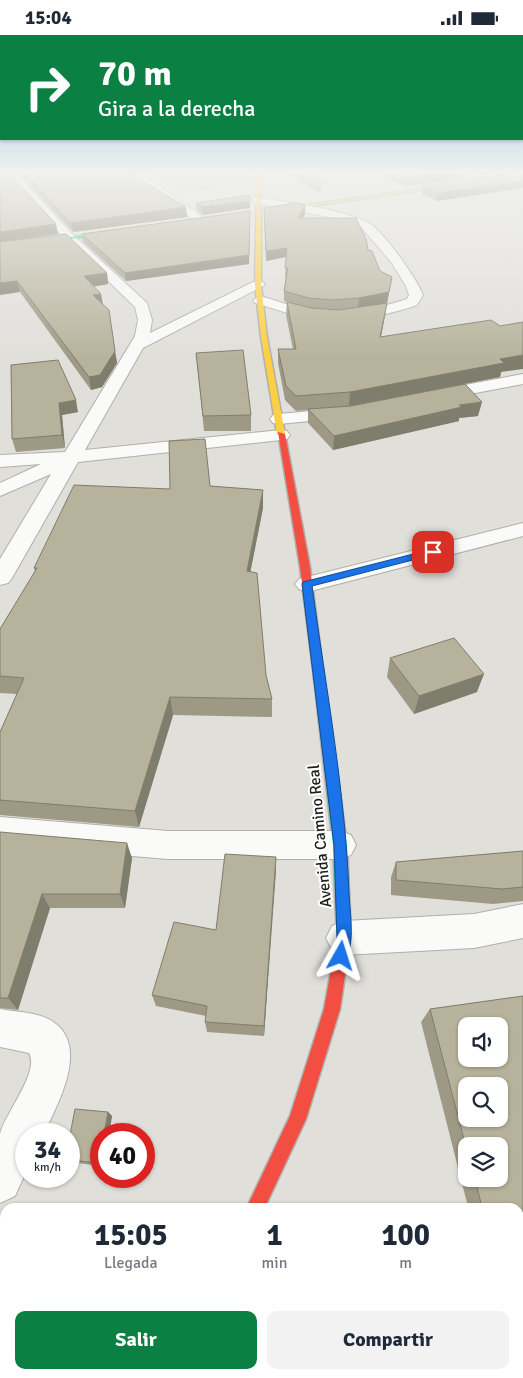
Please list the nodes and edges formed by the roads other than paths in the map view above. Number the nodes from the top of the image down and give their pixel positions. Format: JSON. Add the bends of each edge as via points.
{"nodes":[{"id":1,"x":66,"y":235,"type":"edge"},
{"id":2,"x":99,"y":235,"type":"edge"},
{"id":3,"x":255,"y":235,"type":"edge"},
{"id":4,"x":374,"y":235,"type":"edge"},
{"id":5,"x":70,"y":239,"type":"junction"},
{"id":6,"x":0,"y":248,"type":"edge"},
{"id":7,"x":258,"y":285,"type":"junction"},
{"id":8,"x":260,"y":300,"type":"junction"},
{"id":9,"x":137,"y":345,"type":"junction"},
{"id":10,"x":523,"y":379,"type":"edge"},
{"id":11,"x":418,"y":399,"type":"edge"},
{"id":12,"x":357,"y":411,"type":"edge"},
{"id":13,"x":280,"y":427,"type":"junction"},
{"id":14,"x":71,"y":457,"type":"junction"},
{"id":15,"x":0,"y":461,"type":"edge"},
{"id":16,"x":0,"y":491,"type":"edge"},
{"id":17,"x":523,"y":529,"type":"edge"},
{"id":18,"x":306,"y":575,"type":"junction"},
{"id":19,"x":0,"y":578,"type":"edge"},
{"id":20,"x":0,"y":831,"type":"edge"},
{"id":21,"x":340,"y":845,"type":"junction"},
{"id":22,"x":523,"y":921,"type":"edge"},
{"id":23,"x":344,"y":938,"type":"junction"},
{"id":24,"x":0,"y":1028,"type":"edge"},
{"id":25,"x":0,"y":1181,"type":"edge"},
{"id":26,"x":258,"y":1203,"type":"edge"}],
"edges":[{"from":1,"to":5,"type":"street"},
{"from":2,"to":5,"type":"street"},
{"from":3,"to":7,"type":"street","name":"Avenida Camino Real"},
{"from":4,"to":8,"type":"street","via":[[413,286],[416,295],[412,302],[395,308],[319,316]]},
{"from":5,"to":6,"type":"street"},
{"from":5,"to":9,"type":"street","via":[[142,306],[145,320]]},
{"from":7,"to":8,"type":"street","name":"Avenida Camino Real"},
{"from":7,"to":9,"type":"street"},
{"from":8,"to":13,"type":"street","name":"Avenida Camino Real"},
{"from":9,"to":14,"type":"street"},
{"from":10,"to":11,"type":"street"},
{"from":12,"to":13,"type":"street"},
{"from":13,"to":14,"type":"street"},
{"from":13,"to":18,"type":"street","name":"Avenida Camino Real"},
{"from":14,"to":15,"type":"street"},
{"from":14,"to":16,"type":"street"},
{"from":14,"to":19,"type":"street"},
{"from":17,"to":18,"type":"street"},
{"from":18,"to":21,"type":"street","name":"Avenida Camino Real"},
{"from":20,"to":21,"type":"street","via":[[168,845]]},
{"from":21,"to":23,"type":"street","name":"Avenida Camino Real"},
{"from":22,"to":23,"type":"street","via":[[474,931]]},
{"from":23,"to":26,"type":"street","name":"Avenida Camino Real","via":[[332,1009],[298,1119]]},
{"from":24,"to":25,"type":"street","via":[[39,1035],[49,1045],[51,1059],[48,1078]]}]}
